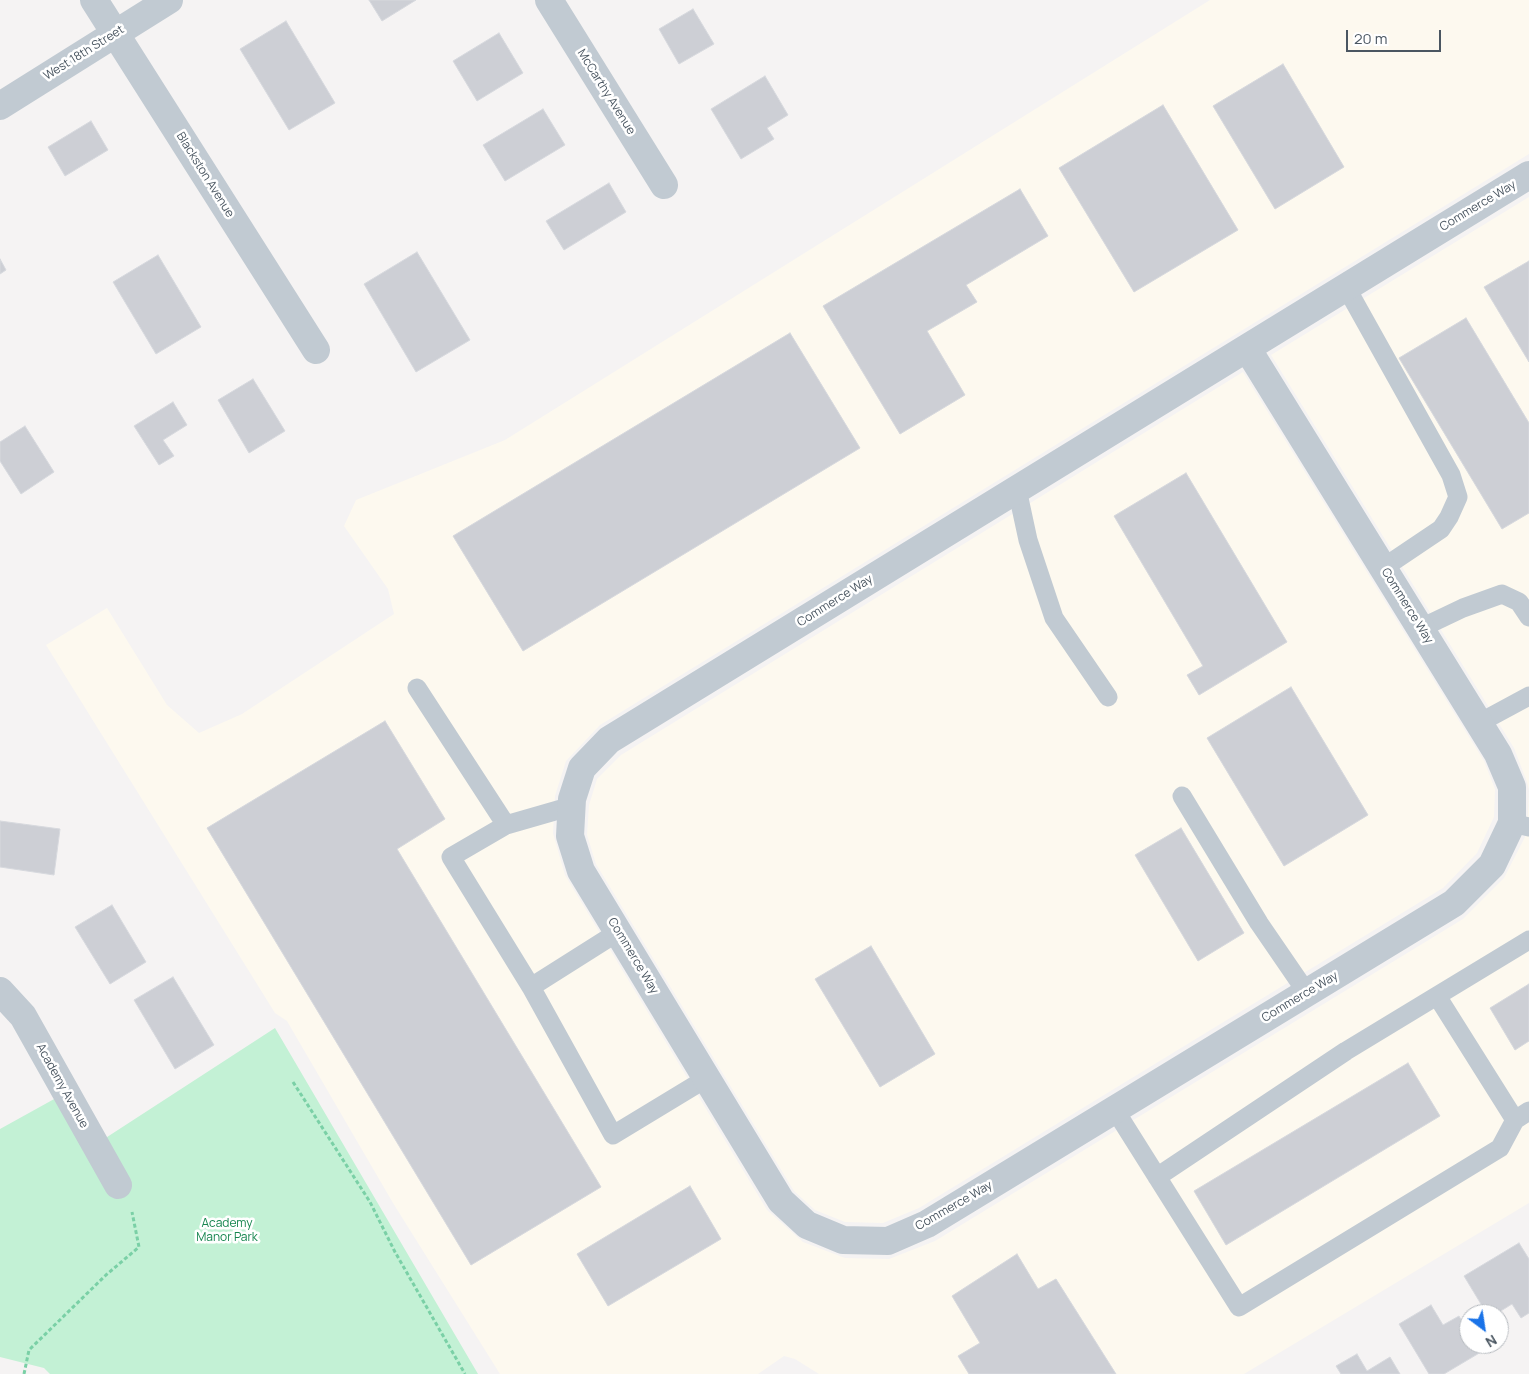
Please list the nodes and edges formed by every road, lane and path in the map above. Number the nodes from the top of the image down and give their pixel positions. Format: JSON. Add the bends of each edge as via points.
{"nodes":[{"id":1,"x":94,"y":0,"type":"edge"},
{"id":2,"x":169,"y":0,"type":"edge"},
{"id":3,"x":548,"y":0,"type":"edge"},
{"id":4,"x":114,"y":33,"type":"junction"},
{"id":5,"x":0,"y":106,"type":"edge"},
{"id":6,"x":1529,"y":175,"type":"edge"},
{"id":7,"x":664,"y":185,"type":"dead end"},
{"id":8,"x":1346,"y":287,"type":"junction"},
{"id":9,"x":1247,"y":348,"type":"junction"},
{"id":10,"x":316,"y":350,"type":"dead end"},
{"id":11,"x":1017,"y":489,"type":"junction"},
{"id":12,"x":1383,"y":568,"type":"junction"},
{"id":13,"x":1529,"y":618,"type":"edge"},
{"id":14,"x":1421,"y":628,"type":"junction"},
{"id":15,"x":417,"y":688,"type":"dead end"},
{"id":16,"x":1529,"y":696,"type":"edge"},
{"id":17,"x":1108,"y":697,"type":"dead end"},
{"id":18,"x":1479,"y":723,"type":"junction"},
{"id":19,"x":1182,"y":796,"type":"dead end"},
{"id":20,"x":572,"y":806,"type":"junction"},
{"id":21,"x":506,"y":825,"type":"junction"},
{"id":22,"x":1520,"y":825,"type":"edge"},
{"id":23,"x":618,"y":932,"type":"junction"},
{"id":24,"x":1529,"y":940,"type":"edge"},
{"id":25,"x":531,"y":987,"type":"junction"},
{"id":26,"x":0,"y":991,"type":"edge"},
{"id":27,"x":1307,"y":993,"type":"junction"},
{"id":28,"x":1436,"y":996,"type":"junction"},
{"id":29,"x":707,"y":1078,"type":"junction"},
{"id":30,"x":293,"y":1082,"type":"dead end"},
{"id":31,"x":1114,"y":1110,"type":"junction"},
{"id":32,"x":1522,"y":1116,"type":"edge"},
{"id":33,"x":1157,"y":1177,"type":"junction"},
{"id":34,"x":118,"y":1185,"type":"joint"},
{"id":35,"x":24,"y":1374,"type":"edge"},
{"id":36,"x":465,"y":1374,"type":"edge"}],
"edges":[{"from":1,"to":4,"type":"street","name":"Blackston Avenue"},
{"from":2,"to":4,"type":"street","name":"West 18th Street"},
{"from":3,"to":7,"type":"street","name":"McCarthy Avenue"},
{"from":4,"to":5,"type":"street","name":"West 18th Street"},
{"from":4,"to":10,"type":"street","name":"Blackston Avenue"},
{"from":6,"to":8,"type":"street","name":"Commerce Way"},
{"from":8,"to":9,"type":"street","name":"Commerce Way"},
{"from":8,"to":12,"type":"lane","via":[[1451,475],[1458,497],[1441,529]]},
{"from":9,"to":11,"type":"street","name":"Commerce Way"},
{"from":9,"to":12,"type":"street","name":"Commerce Way"},
{"from":11,"to":17,"type":"lane","via":[[1028,540],[1054,618]]},
{"from":11,"to":20,"type":"street","name":"Commerce Way","via":[[609,740],[582,768]]},
{"from":12,"to":14,"type":"street","name":"Commerce Way"},
{"from":13,"to":14,"type":"lane","via":[[1519,602],[1502,594]]},
{"from":14,"to":18,"type":"street","name":"Commerce Way"},
{"from":15,"to":21,"type":"lane"},
{"from":16,"to":18,"type":"lane"},
{"from":18,"to":22,"type":"street","name":"Commerce Way","via":[[1498,754],[1512,787]]},
{"from":19,"to":27,"type":"lane","via":[[1259,923]]},
{"from":20,"to":21,"type":"lane"},
{"from":20,"to":23,"type":"street","name":"Commerce Way","via":[[570,836],[581,871]]},
{"from":21,"to":25,"type":"lane","via":[[451,857]]},
{"from":22,"to":27,"type":"street","name":"Commerce Way","via":[[1492,865],[1454,903]]},
{"from":23,"to":25,"type":"lane"},
{"from":23,"to":29,"type":"street","name":"Commerce Way"},
{"from":24,"to":28,"type":"lane"},
{"from":25,"to":29,"type":"lane","via":[[613,1135]]},
{"from":26,"to":34,"type":"street","name":"Academy Avenue","via":[[23,1016]]},
{"from":27,"to":31,"type":"street","name":"Commerce Way"},
{"from":28,"to":32,"type":"lane"},
{"from":28,"to":33,"type":"lane","via":[[1346,1051]]},
{"from":29,"to":31,"type":"street","name":"Commerce Way","via":[[781,1201],[807,1225],[843,1240],[888,1241],[927,1224]]},
{"from":30,"to":36,"type":"path","via":[[370,1202]]},
{"from":31,"to":33,"type":"lane"},
{"from":32,"to":33,"type":"lane","via":[[1500,1148],[1239,1307]]},
{"from":34,"to":35,"type":"path","via":[[131,1205],[139,1247],[29,1350]]}]}
